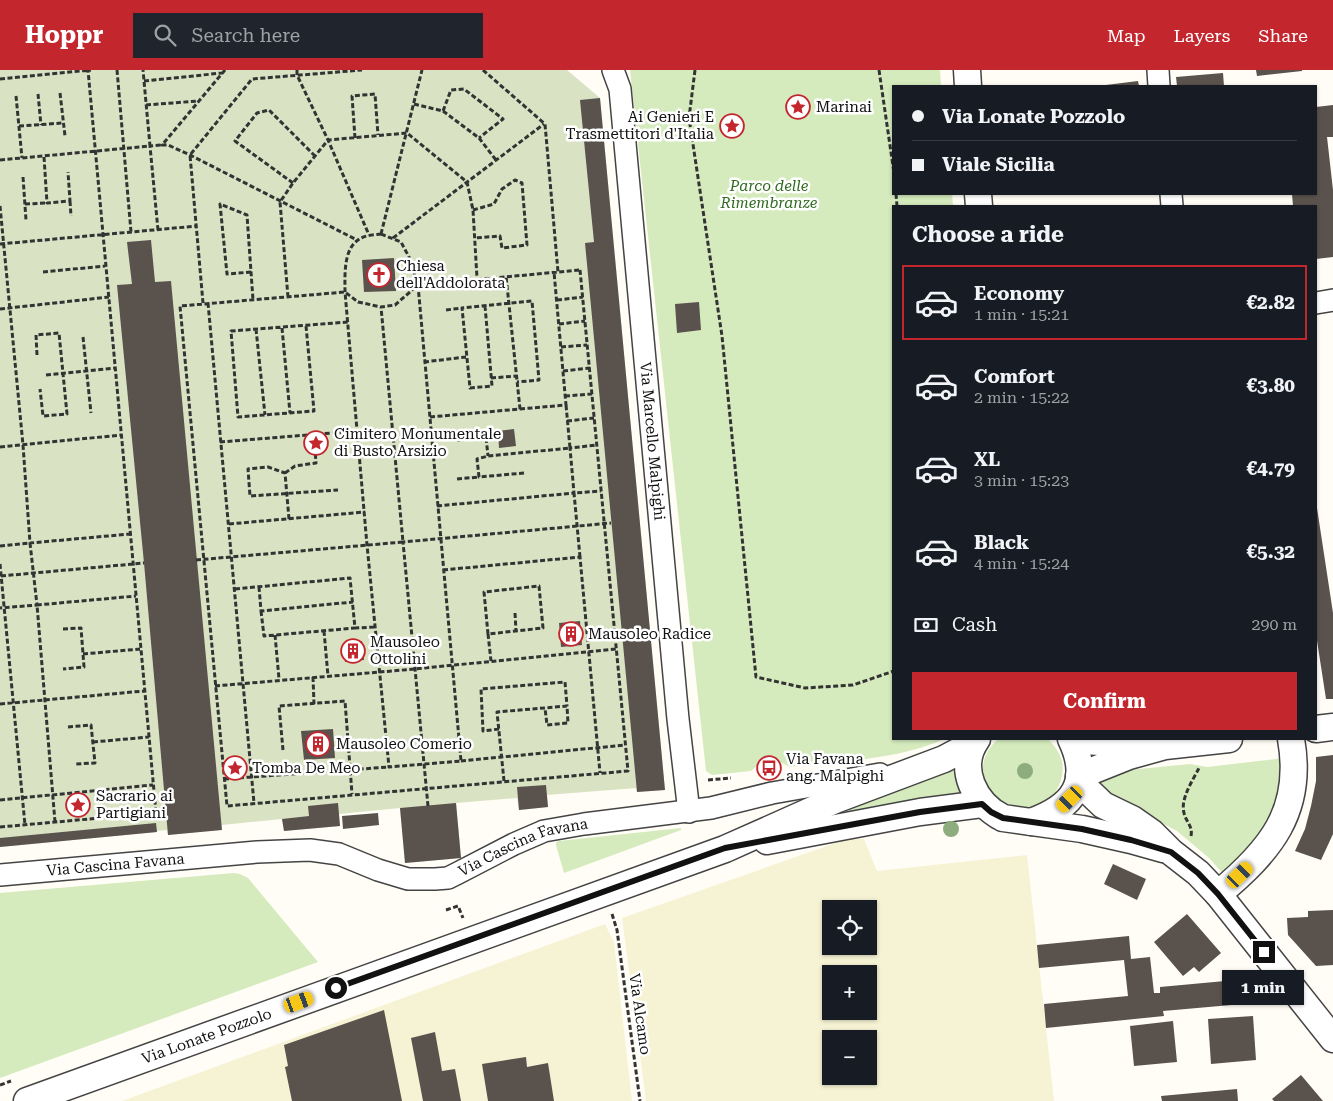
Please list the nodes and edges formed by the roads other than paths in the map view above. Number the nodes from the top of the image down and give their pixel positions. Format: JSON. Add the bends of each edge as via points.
{"nodes":[{"id":1,"x":613,"y":70,"type":"edge"},
{"id":2,"x":967,"y":70,"type":"edge"},
{"id":3,"x":1158,"y":70,"type":"edge"},
{"id":4,"x":968,"y":85,"type":"edge"},
{"id":5,"x":1159,"y":85,"type":"edge"},
{"id":6,"x":1333,"y":300,"type":"edge"},
{"id":7,"x":1317,"y":303,"type":"edge"},
{"id":8,"x":1333,"y":727,"type":"edge"},
{"id":9,"x":1317,"y":729,"type":"edge"},
{"id":10,"x":1071,"y":740,"type":"edge"},
{"id":11,"x":1080,"y":740,"type":"edge"},
{"id":12,"x":1220,"y":740,"type":"edge"},
{"id":13,"x":1291,"y":740,"type":"edge"},
{"id":14,"x":975,"y":741,"type":"edge"},
{"id":15,"x":1164,"y":746,"type":"junction"},
{"id":16,"x":930,"y":765,"type":"junction"},
{"id":17,"x":1079,"y":779,"type":"junction"},
{"id":18,"x":982,"y":804,"type":"junction"},
{"id":19,"x":689,"y":812,"type":"junction"},
{"id":20,"x":1031,"y":822,"type":"junction"},
{"id":21,"x":1179,"y":846,"type":"junction"},
{"id":22,"x":725,"y":848,"type":"junction"},
{"id":23,"x":0,"y":875,"type":"edge"},
{"id":24,"x":1218,"y":894,"type":"junction"},
{"id":25,"x":1333,"y":1039,"type":"edge"},
{"id":26,"x":27,"y":1101,"type":"edge"}],
"edges":[{"from":1,"to":19,"type":"street","name":"Via Marcello Malpighi","via":[[620,89]]},
{"from":2,"to":4,"type":"street"},
{"from":3,"to":5,"type":"street"},
{"from":6,"to":7,"type":"street"},
{"from":8,"to":9,"type":"street"},
{"from":10,"to":17,"type":"street","via":[[1076,750]]},
{"from":11,"to":15,"type":"street"},
{"from":12,"to":15,"type":"street"},
{"from":13,"to":24,"type":"street","via":[[1294,779],[1285,816],[1262,852]]},
{"from":14,"to":16,"type":"street"},
{"from":14,"to":18,"type":"street","via":[[968,773]]},
{"from":15,"to":17,"type":"street","via":[[1129,756]]},
{"from":16,"to":19,"type":"street","name":"Via Cascina Favana","via":[[772,793]]},
{"from":16,"to":22,"type":"street","via":[[835,800]]},
{"from":17,"to":20,"type":"street","via":[[1070,799],[1059,810]]},
{"from":17,"to":21,"type":"street","via":[[1102,805]]},
{"from":18,"to":20,"type":"street","via":[[1003,818]]},
{"from":18,"to":22,"type":"street","via":[[920,812]]},
{"from":19,"to":23,"type":"street","name":"Via Cascina Favana","via":[[544,831],[448,878],[435,880],[408,879],[339,854],[310,850]]},
{"from":20,"to":21,"type":"street"},
{"from":21,"to":24,"type":"street"},
{"from":22,"to":26,"type":"street","name":"Via Lonate Pozzolo"},
{"from":24,"to":25,"type":"street"}]}
